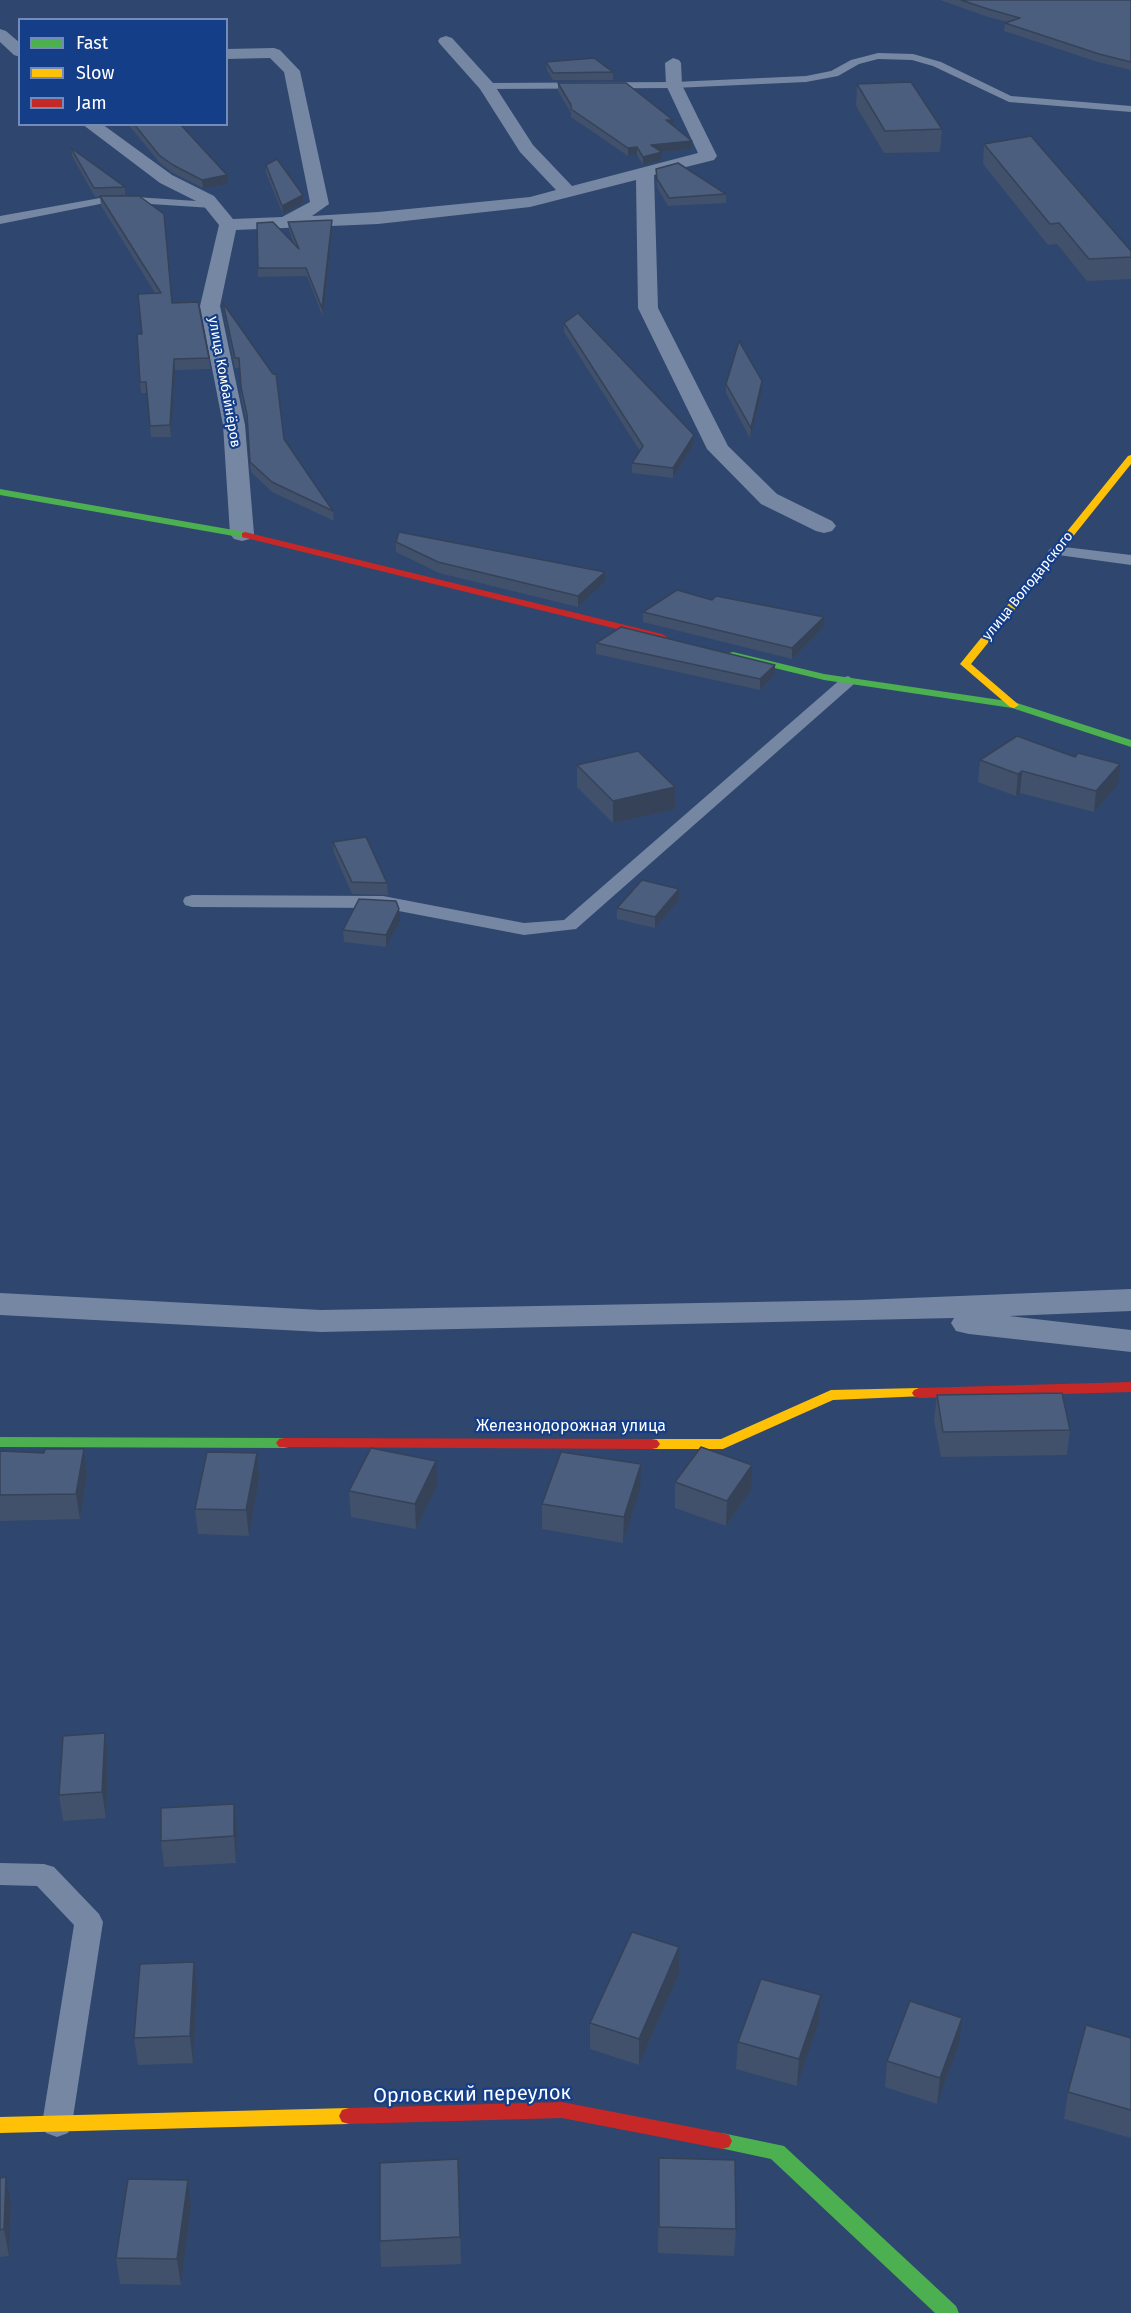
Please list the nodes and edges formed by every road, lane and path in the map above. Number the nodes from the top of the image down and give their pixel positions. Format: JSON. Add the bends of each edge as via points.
{"nodes":[{"id":1,"x":0,"y":34,"type":"edge"},
{"id":2,"x":446,"y":41,"type":"dead end"},
{"id":3,"x":18,"y":50,"type":"edge"},
{"id":4,"x":228,"y":54,"type":"edge"},
{"id":5,"x":674,"y":63,"type":"dead end"},
{"id":6,"x":674,"y":85,"type":"junction"},
{"id":7,"x":487,"y":86,"type":"junction"},
{"id":8,"x":1131,"y":109,"type":"edge"},
{"id":9,"x":92,"y":126,"type":"edge"},
{"id":10,"x":645,"y":171,"type":"junction"},
{"id":11,"x":156,"y":184,"type":"junction"},
{"id":12,"x":567,"y":191,"type":"junction"},
{"id":13,"x":100,"y":201,"type":"junction"},
{"id":14,"x":212,"y":205,"type":"junction"},
{"id":15,"x":0,"y":220,"type":"edge"},
{"id":16,"x":282,"y":224,"type":"junction"},
{"id":17,"x":228,"y":225,"type":"junction"},
{"id":18,"x":1131,"y":458,"type":"edge"},
{"id":19,"x":0,"y":492,"type":"edge"},
{"id":20,"x":824,"y":526,"type":"dead end"},
{"id":21,"x":242,"y":534,"type":"junction"},
{"id":22,"x":1056,"y":551,"type":"junction"},
{"id":23,"x":1131,"y":560,"type":"edge"},
{"id":24,"x":673,"y":640,"type":"edge"},
{"id":25,"x":720,"y":652,"type":"edge"},
{"id":26,"x":848,"y":681,"type":"junction"},
{"id":27,"x":1014,"y":705,"type":"junction"},
{"id":28,"x":1131,"y":744,"type":"edge"},
{"id":29,"x":192,"y":901,"type":"dead end"},
{"id":30,"x":1131,"y":1300,"type":"edge"},
{"id":31,"x":0,"y":1304,"type":"edge"},
{"id":32,"x":861,"y":1311,"type":"junction"},
{"id":33,"x":1131,"y":1341,"type":"edge"},
{"id":34,"x":1131,"y":1387,"type":"edge"},
{"id":35,"x":0,"y":1442,"type":"edge"},
{"id":36,"x":0,"y":1874,"type":"edge"},
{"id":37,"x":57,"y":2124,"type":"junction"},
{"id":38,"x":0,"y":2126,"type":"edge"},
{"id":39,"x":949,"y":2313,"type":"edge"}],
"edges":[{"from":1,"to":3,"type":"street"},
{"from":2,"to":7,"type":"street"},
{"from":4,"to":16,"type":"street","via":[[274,53],[292,71],[320,204]]},
{"from":5,"to":6,"type":"street"},
{"from":6,"to":7,"type":"lane"},
{"from":6,"to":8,"type":"lane","via":[[806,79],[834,74],[855,62],[878,56],[913,57],[937,64],[1008,99]]},
{"from":6,"to":10,"type":"street","via":[[708,156]]},
{"from":7,"to":12,"type":"street","via":[[526,148]]},
{"from":9,"to":11,"type":"street"},
{"from":10,"to":12,"type":"street"},
{"from":10,"to":20,"type":"street","via":[[648,308],[718,449],[768,499]]},
{"from":11,"to":13,"type":"lane","via":[[136,194]]},
{"from":11,"to":14,"type":"street","via":[[208,200]]},
{"from":12,"to":16,"type":"street","via":[[530,202]]},
{"from":13,"to":14,"type":"lane"},
{"from":13,"to":15,"type":"lane"},
{"from":14,"to":17,"type":"street"},
{"from":16,"to":17,"type":"street"},
{"from":17,"to":21,"type":"street","name":"улица Комбайнёров","via":[[210,306],[234,424]]},
{"from":18,"to":22,"type":"street","name":"улица Володарского"},
{"from":19,"to":21,"type":"street"},
{"from":21,"to":24,"type":"street"},
{"from":22,"to":23,"type":"lane"},
{"from":22,"to":27,"type":"street","name":"улица Володарского","via":[[965,664]]},
{"from":25,"to":26,"type":"street"},
{"from":26,"to":27,"type":"street"},
{"from":26,"to":29,"type":"lane","via":[[568,925],[524,929],[383,902]]},
{"from":27,"to":28,"type":"street"},
{"from":30,"to":32,"type":"street"},
{"from":31,"to":32,"type":"street","via":[[321,1321]]},
{"from":32,"to":33,"type":"street"},
{"from":34,"to":35,"type":"street","name":"Железнодорожная улица","via":[[831,1395],[723,1444]]},
{"from":36,"to":37,"type":"lane","via":[[44,1875],[89,1922]]},
{"from":37,"to":38,"type":"street","name":"Орловский переулок"},
{"from":37,"to":39,"type":"street","name":"Орловский переулок","via":[[562,2110],[777,2152]]}]}
